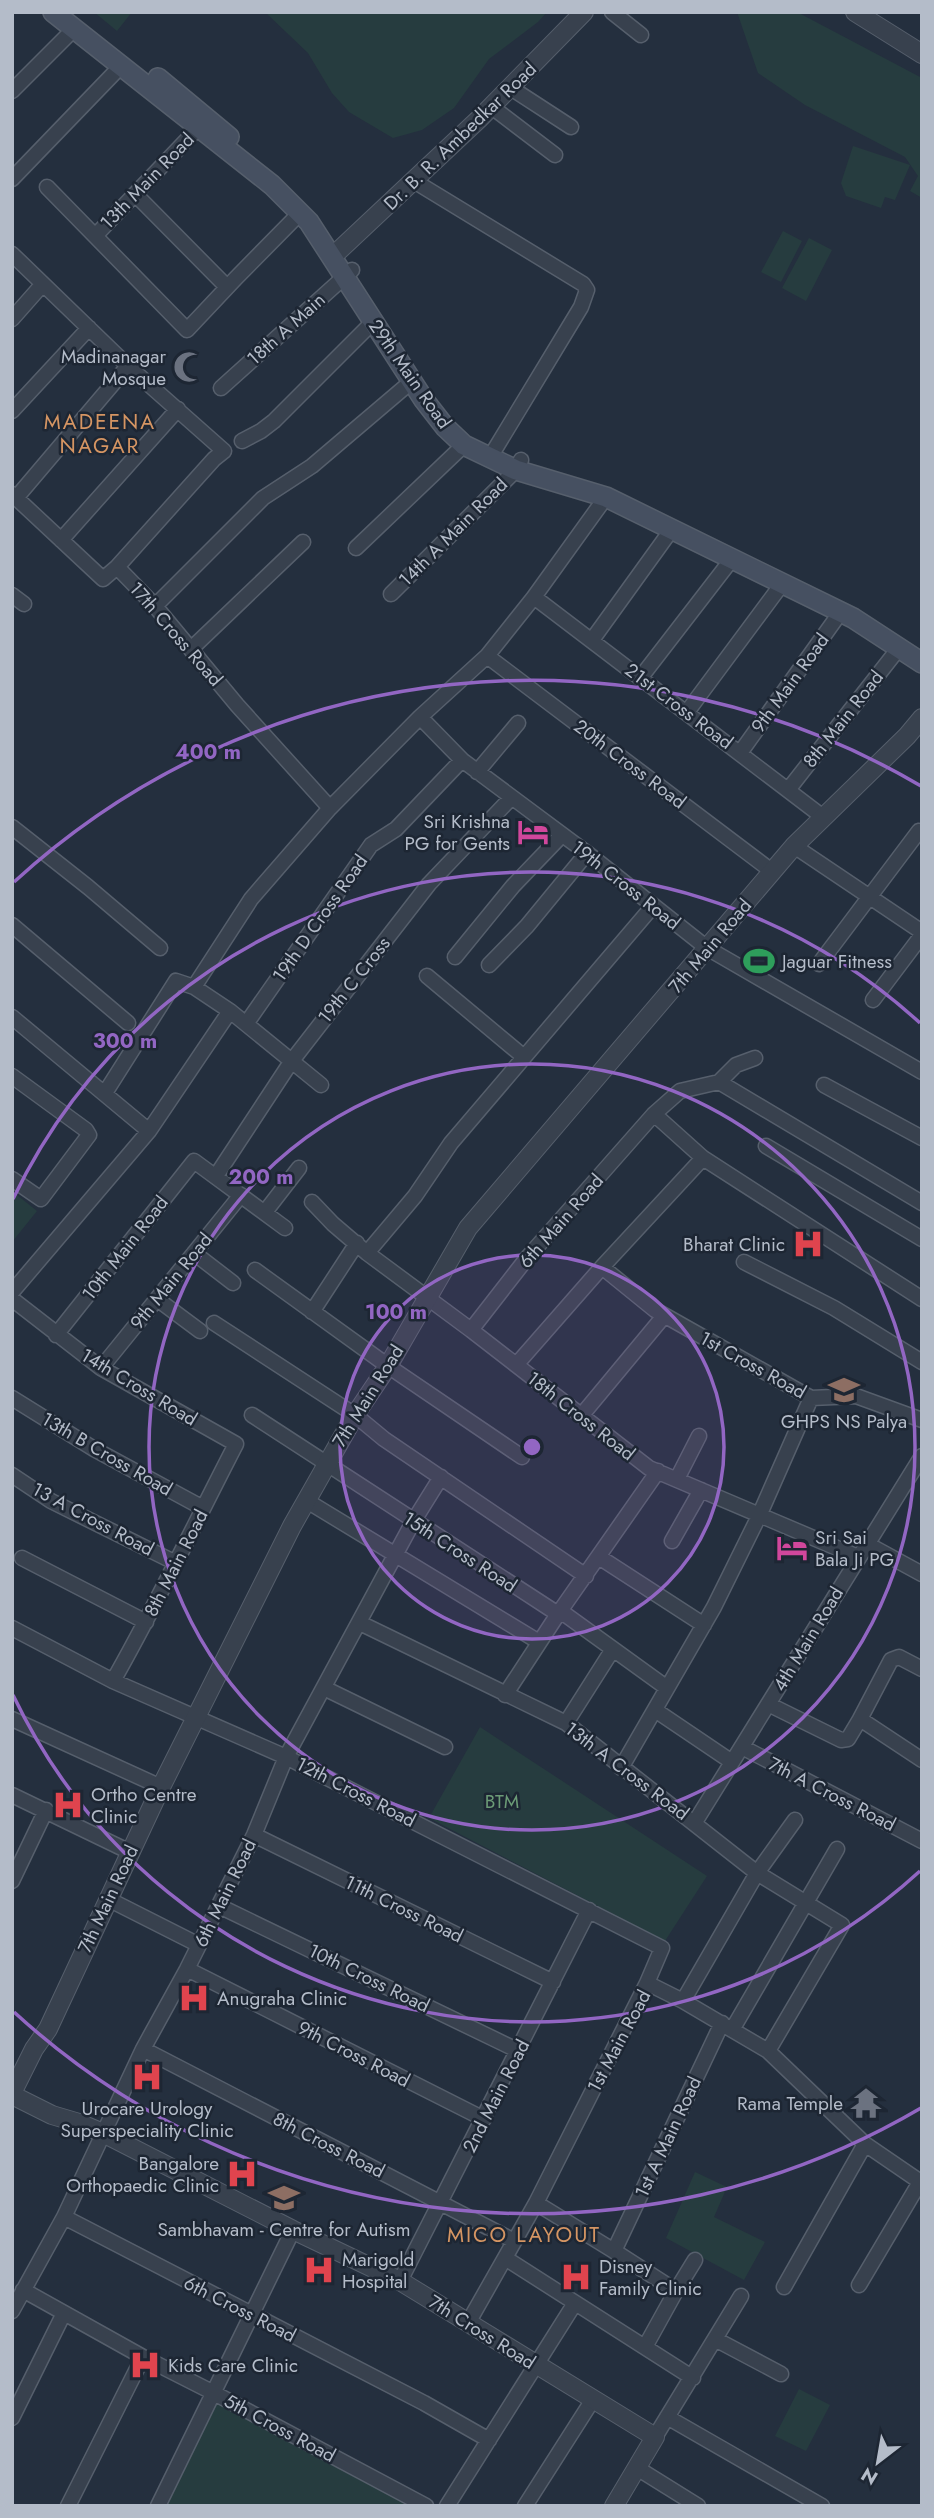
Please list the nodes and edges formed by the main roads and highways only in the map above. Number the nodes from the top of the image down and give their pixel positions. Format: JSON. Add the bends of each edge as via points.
{"nodes":[{"id":1,"x":53,"y":12,"type":"edge"},
{"id":2,"x":74,"y":21,"type":"edge"},
{"id":3,"x":337,"y":253,"type":"junction"},
{"id":4,"x":348,"y":274,"type":"junction"},
{"id":5,"x":492,"y":454,"type":"junction"},
{"id":6,"x":518,"y":465,"type":"junction"},
{"id":7,"x":922,"y":649,"type":"edge"},
{"id":8,"x":922,"y":663,"type":"edge"}],
"edges":[{"from":1,"to":2,"type":"main road","name":"29th Main Road"},
{"from":2,"to":3,"type":"main road","name":"29th Main Road","via":[[121,66],[272,185]]},
{"from":2,"to":3,"type":"main road","name":"29th Main Road","via":[[208,118],[283,183],[316,214]]},
{"from":3,"to":4,"type":"main road","name":"29th Main Road"},
{"from":4,"to":5,"type":"main road","name":"29th Main Road","via":[[455,420]]},
{"from":4,"to":5,"type":"main road","name":"29th Main Road","via":[[373,322],[445,427],[464,445]]},
{"from":5,"to":6,"type":"main road","name":"29th Main Road"},
{"from":6,"to":7,"type":"main road","name":"29th Main Road","via":[[612,489],[869,615]]},
{"from":6,"to":8,"type":"main road","name":"29th Main Road","via":[[606,497],[672,529],[853,618]]}]}
